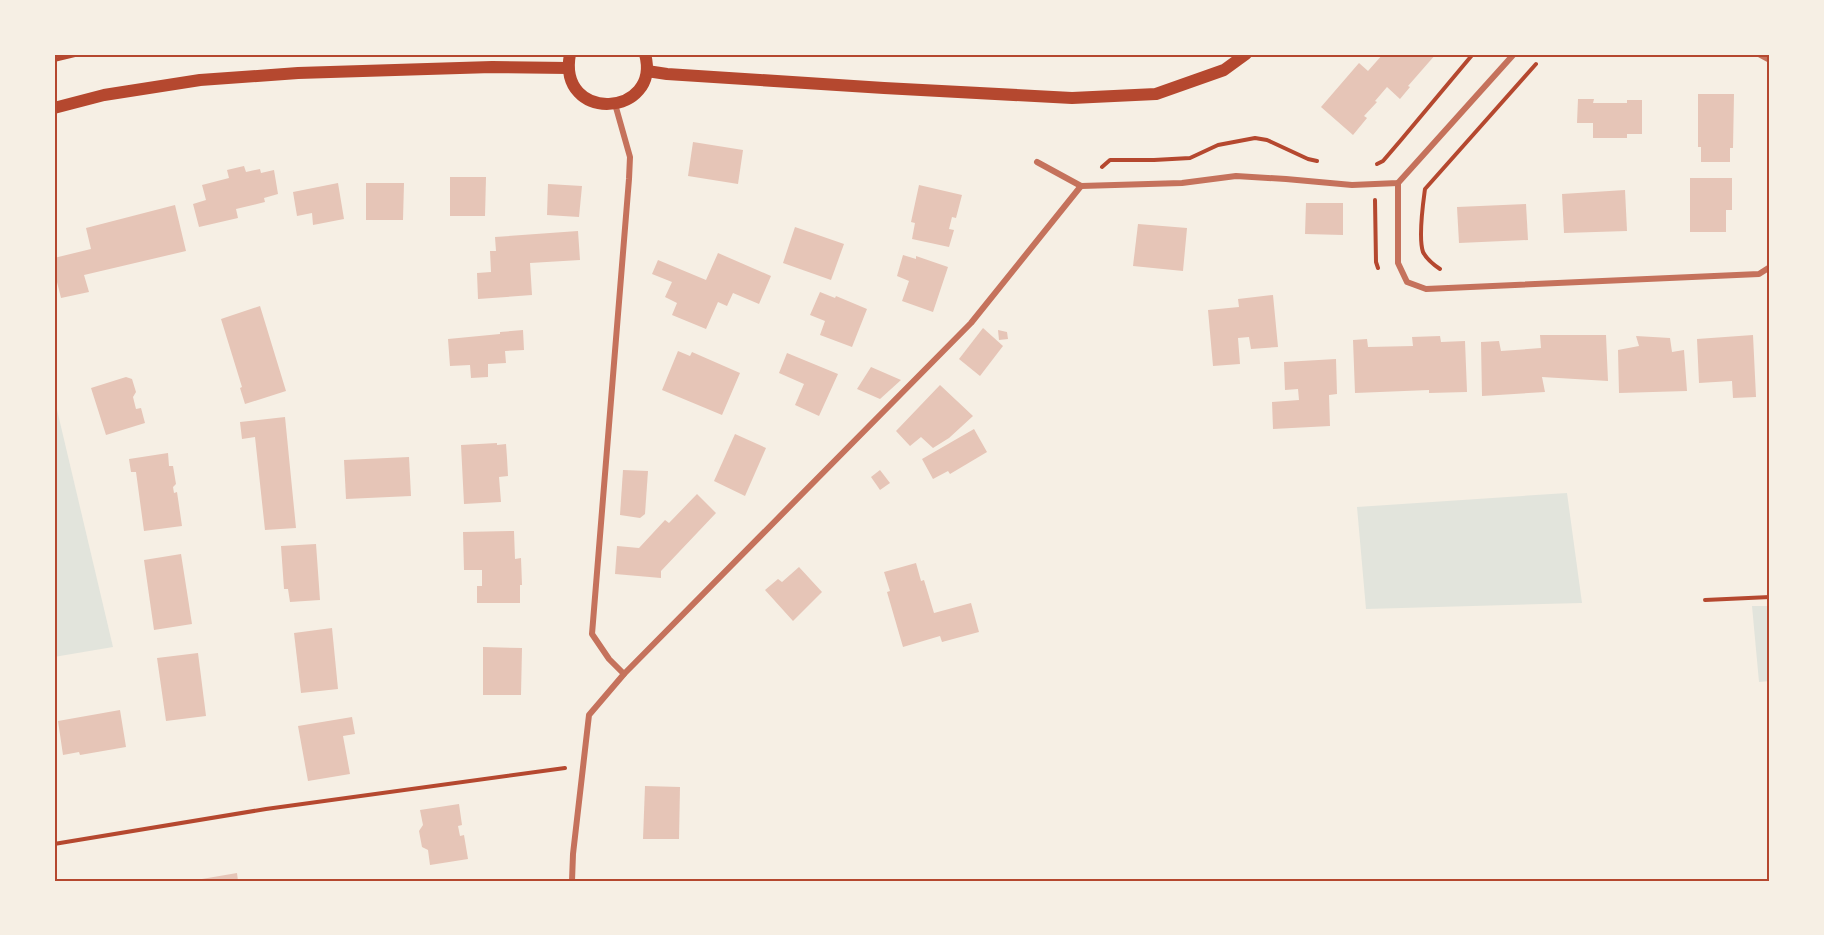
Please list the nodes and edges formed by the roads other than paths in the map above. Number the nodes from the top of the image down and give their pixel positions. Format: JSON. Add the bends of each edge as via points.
{"nodes":[{"id":1,"x":570,"y":54,"type":"edge"},
{"id":2,"x":645,"y":54,"type":"edge"},
{"id":3,"x":1246,"y":54,"type":"edge"},
{"id":4,"x":1514,"y":54,"type":"edge"},
{"id":5,"x":1759,"y":54,"type":"edge"},
{"id":6,"x":1770,"y":60,"type":"edge"},
{"id":7,"x":568,"y":68,"type":"junction"},
{"id":8,"x":646,"y":71,"type":"junction"},
{"id":9,"x":615,"y":104,"type":"junction"},
{"id":10,"x":54,"y":108,"type":"edge"},
{"id":11,"x":1037,"y":162,"type":"dead end"},
{"id":12,"x":1398,"y":183,"type":"junction"},
{"id":13,"x":1081,"y":186,"type":"junction"},
{"id":14,"x":1770,"y":267,"type":"edge"},
{"id":15,"x":624,"y":674,"type":"junction"},
{"id":16,"x":572,"y":881,"type":"edge"}],
"edges":[{"from":1,"to":7,"type":"main road"},
{"from":2,"to":8,"type":"main road"},
{"from":3,"to":8,"type":"main road","via":[[1224,70],[1156,94],[1072,98]]},
{"from":4,"to":12,"type":"street"},
{"from":5,"to":6,"type":"street"},
{"from":7,"to":9,"type":"main road","via":[[578,92],[602,105]]},
{"from":7,"to":10,"type":"main road","via":[[480,67],[200,80],[104,95]]},
{"from":8,"to":9,"type":"main road","via":[[636,92]]},
{"from":9,"to":15,"type":"street","via":[[630,157],[592,634]]},
{"from":11,"to":13,"type":"street"},
{"from":12,"to":13,"type":"street","via":[[1352,185],[1236,176],[1182,183]]},
{"from":12,"to":14,"type":"street","via":[[1398,263],[1407,282],[1426,289],[1759,274]]},
{"from":13,"to":15,"type":"street","via":[[971,323]]},
{"from":15,"to":16,"type":"street","via":[[589,715]]}]}
